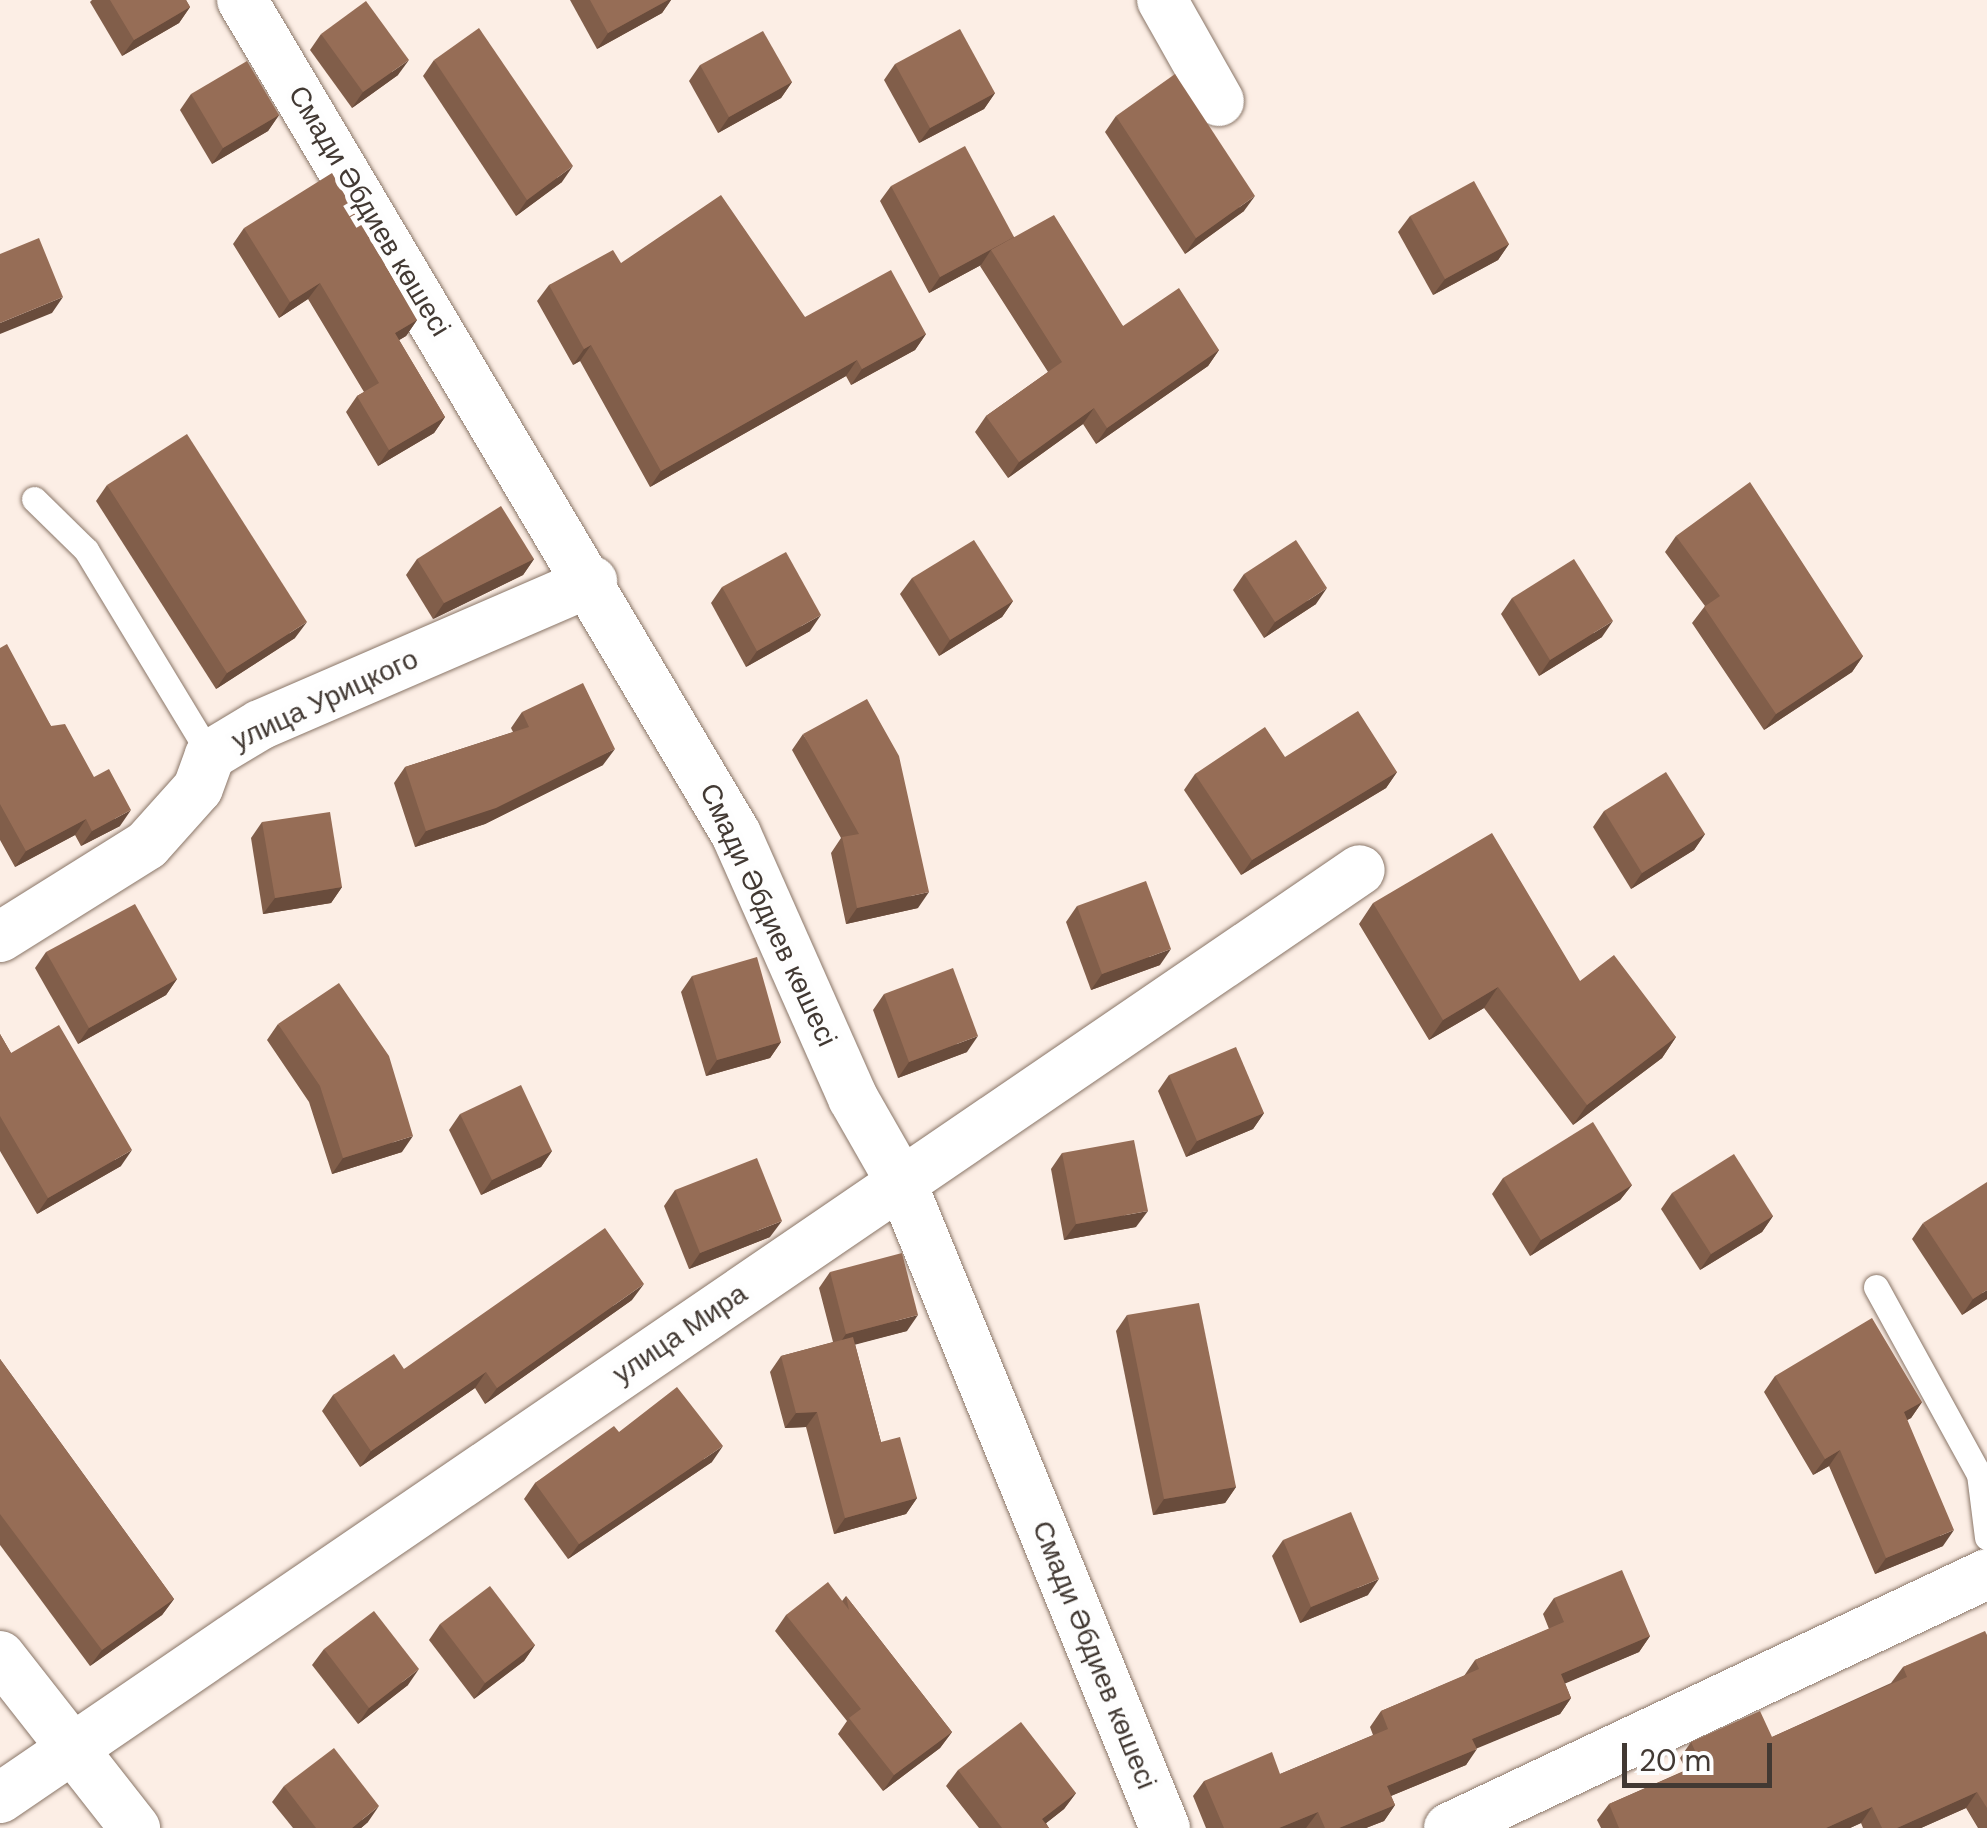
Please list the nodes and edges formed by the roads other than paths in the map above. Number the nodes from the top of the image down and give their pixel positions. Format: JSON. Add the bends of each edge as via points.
{"nodes":[{"id":1,"x":242,"y":0,"type":"edge"},
{"id":2,"x":1162,"y":0,"type":"edge"},
{"id":3,"x":1219,"y":101,"type":"dead end"},
{"id":4,"x":34,"y":499,"type":"dead end"},
{"id":5,"x":592,"y":581,"type":"junction"},
{"id":6,"x":210,"y":755,"type":"junction"},
{"id":7,"x":1360,"y":870,"type":"dead end"},
{"id":8,"x":0,"y":937,"type":"edge"},
{"id":9,"x":902,"y":1184,"type":"junction"},
{"id":10,"x":1876,"y":1287,"type":"dead end"},
{"id":11,"x":1987,"y":1537,"type":"edge"},
{"id":12,"x":1987,"y":1574,"type":"edge"},
{"id":13,"x":0,"y":1656,"type":"edge"},
{"id":14,"x":70,"y":1744,"type":"junction"},
{"id":15,"x":0,"y":1798,"type":"edge"},
{"id":16,"x":134,"y":1828,"type":"edge"},
{"id":17,"x":1165,"y":1828,"type":"edge"},
{"id":18,"x":1448,"y":1828,"type":"edge"}],
"edges":[{"from":1,"to":5,"type":"street","name":"Смади Әбдиев көшесі"},
{"from":2,"to":3,"type":"street"},
{"from":4,"to":6,"type":"lane","via":[[86,550]]},
{"from":5,"to":6,"type":"street","name":"улица Урицкого","via":[[260,726]]},
{"from":5,"to":9,"type":"street","name":"Смади Әбдиев көшесі","via":[[736,834],[853,1098]]},
{"from":6,"to":8,"type":"street","name":"улица Урицкого","via":[[198,788],[147,845]]},
{"from":7,"to":9,"type":"street","name":"улица Мира"},
{"from":9,"to":14,"type":"street","name":"улица Мира"},
{"from":9,"to":17,"type":"street","name":"Смади Әбдиев көшесі"},
{"from":10,"to":11,"type":"lane","via":[[1979,1474]]},
{"from":12,"to":18,"type":"street"},
{"from":13,"to":14,"type":"street"},
{"from":14,"to":15,"type":"street","name":"улица Мира"},
{"from":14,"to":16,"type":"street"}]}
